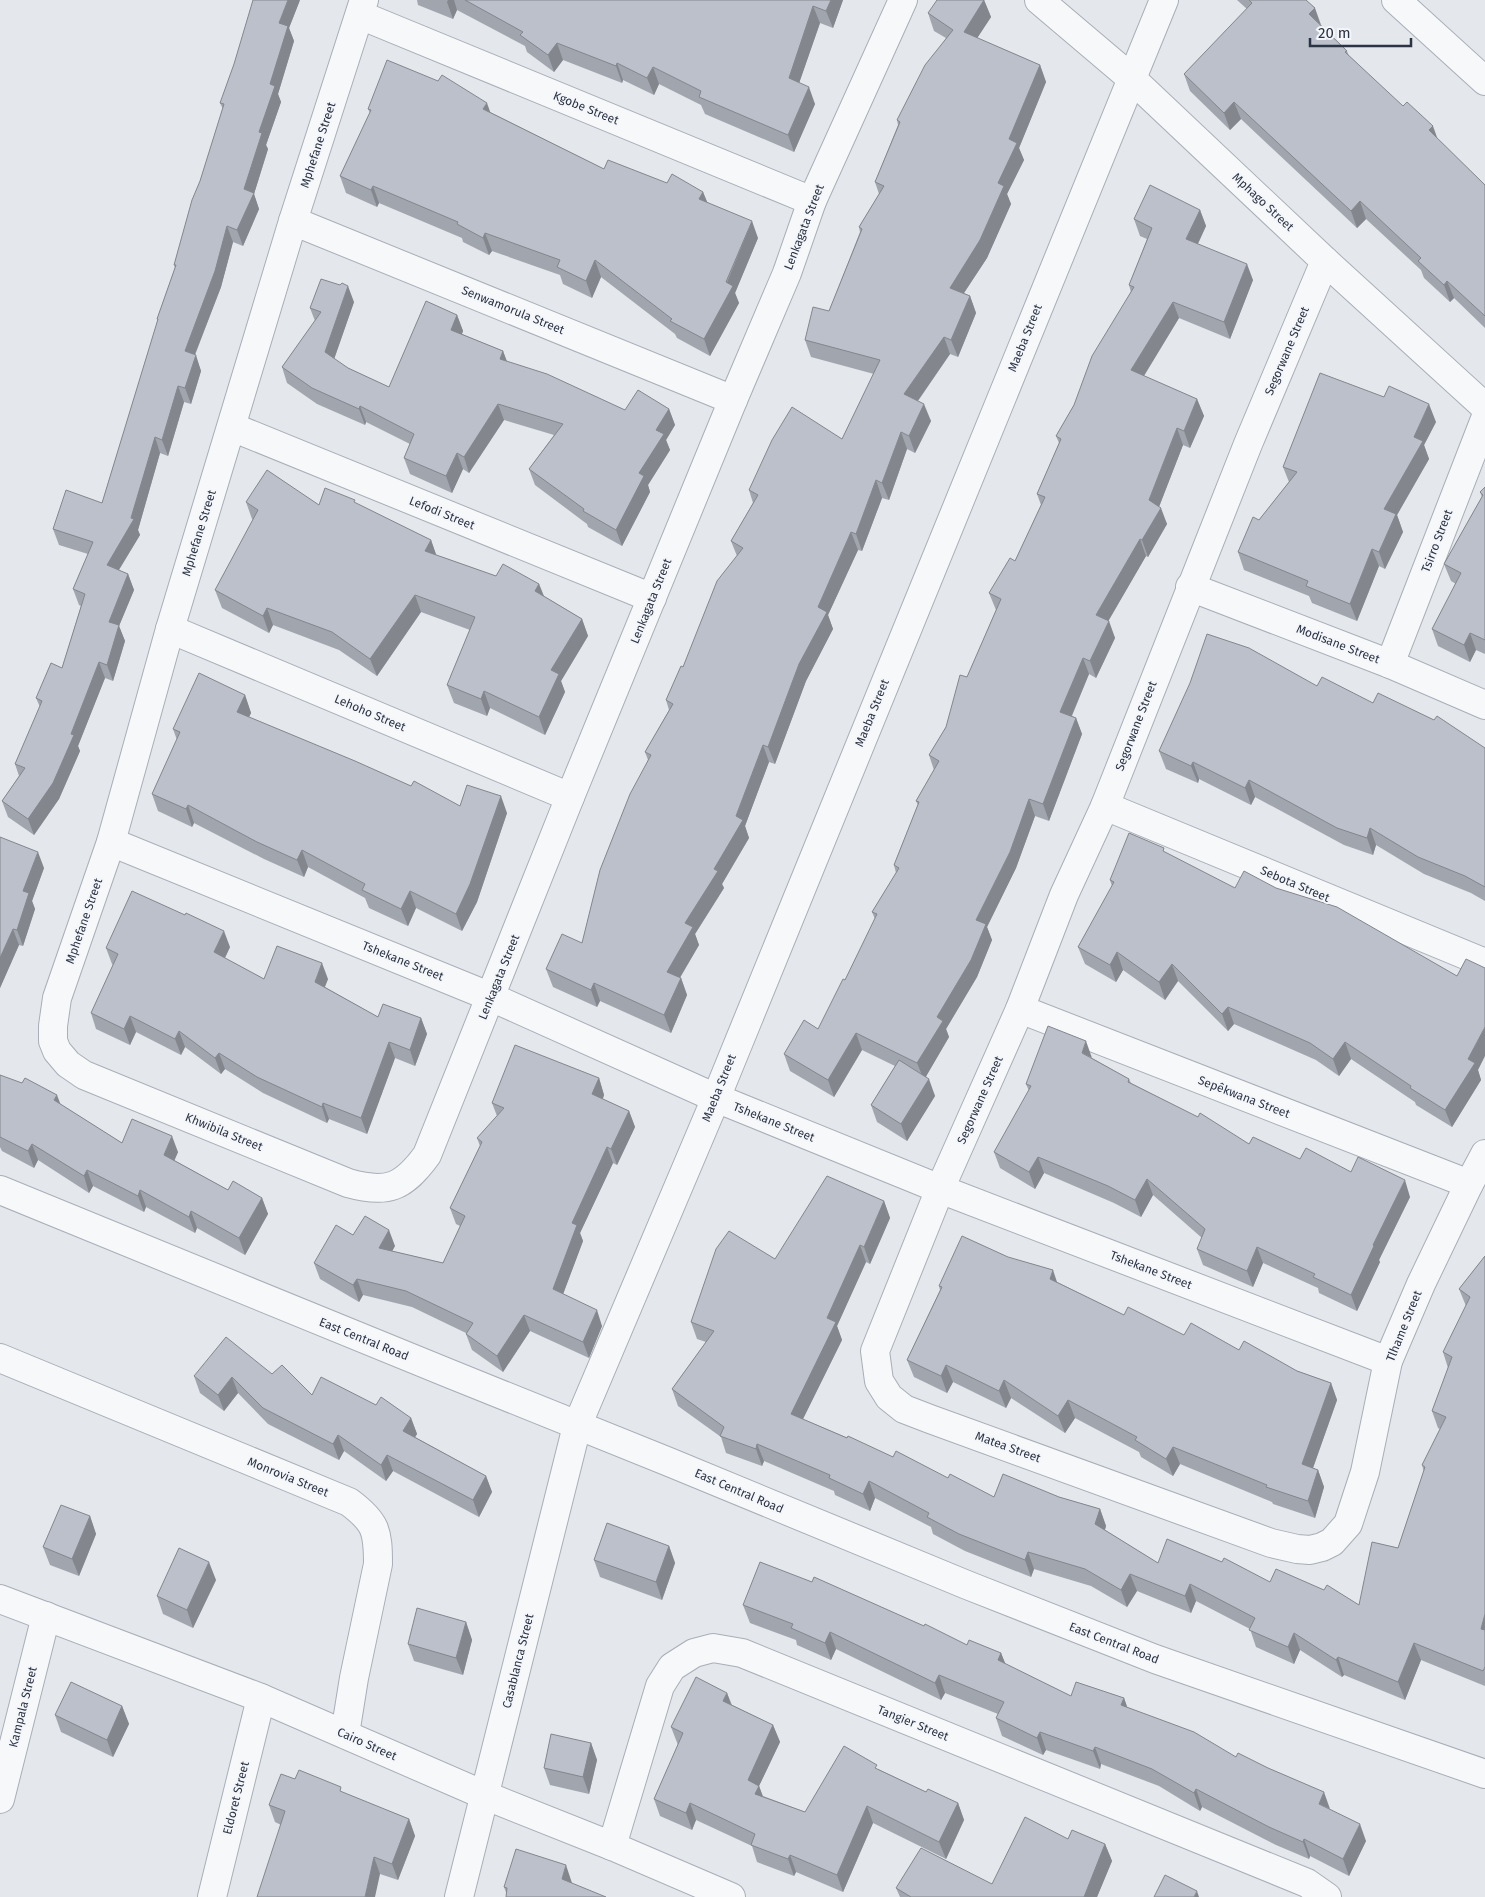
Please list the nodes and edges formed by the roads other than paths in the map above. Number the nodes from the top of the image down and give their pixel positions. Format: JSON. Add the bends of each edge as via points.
{"nodes":[{"id":1,"x":904,"y":0,"type":"edge"},
{"id":2,"x":1039,"y":0,"type":"edge"},
{"id":3,"x":1164,"y":0,"type":"edge"},
{"id":4,"x":1396,"y":0,"type":"edge"},
{"id":5,"x":362,"y":7,"type":"edge"},
{"id":6,"x":1132,"y":78,"type":"junction"},
{"id":7,"x":1485,"y":81,"type":"edge"},
{"id":8,"x":812,"y":200,"type":"junction"},
{"id":9,"x":293,"y":221,"type":"junction"},
{"id":10,"x":1325,"y":261,"type":"junction"},
{"id":11,"x":733,"y":400,"type":"junction"},
{"id":12,"x":1485,"y":407,"type":"edge"},
{"id":13,"x":1485,"y":419,"type":"edge"},
{"id":14,"x":232,"y":427,"type":"junction"},
{"id":15,"x":1190,"y":587,"type":"junction"},
{"id":16,"x":652,"y":598,"type":"junction"},
{"id":17,"x":170,"y":629,"type":"junction"},
{"id":18,"x":1390,"y":664,"type":"junction"},
{"id":19,"x":1485,"y":705,"type":"edge"},
{"id":20,"x":570,"y":797,"type":"junction"},
{"id":21,"x":1105,"y":806,"type":"junction"},
{"id":22,"x":111,"y":842,"type":"junction"},
{"id":23,"x":1485,"y":963,"type":"edge"},
{"id":24,"x":491,"y":997,"type":"junction"},
{"id":25,"x":1020,"y":1009,"type":"junction"},
{"id":26,"x":68,"y":1064,"type":"joint"},
{"id":27,"x":716,"y":1098,"type":"junction"},
{"id":28,"x":1485,"y":1154,"type":"edge"},
{"id":29,"x":1468,"y":1184,"type":"junction"},
{"id":30,"x":385,"y":1188,"type":"joint"},
{"id":31,"x":940,"y":1189,"type":"junction"},
{"id":32,"x":0,"y":1190,"type":"edge"},
{"id":33,"x":0,"y":1358,"type":"edge"},
{"id":34,"x":1388,"y":1361,"type":"junction"},
{"id":35,"x":577,"y":1426,"type":"junction"},
{"id":36,"x":1339,"y":1535,"type":"joint"},
{"id":37,"x":0,"y":1599,"type":"edge"},
{"id":38,"x":46,"y":1616,"type":"junction"},
{"id":39,"x":261,"y":1698,"type":"junction"},
{"id":40,"x":345,"y":1734,"type":"junction"},
{"id":41,"x":1485,"y":1774,"type":"edge"},
{"id":42,"x":484,"y":1795,"type":"junction"},
{"id":43,"x":0,"y":1799,"type":"edge"},
{"id":44,"x":612,"y":1846,"type":"junction"},
{"id":45,"x":686,"y":1888,"type":"edge"},
{"id":46,"x":212,"y":1897,"type":"edge"},
{"id":47,"x":459,"y":1897,"type":"edge"},
{"id":48,"x":731,"y":1897,"type":"edge"},
{"id":49,"x":1327,"y":1897,"type":"edge"}],
"edges":[{"from":1,"to":8,"type":"street","name":"Lenkagata Street"},
{"from":2,"to":6,"type":"street","name":"Mphago Street"},
{"from":3,"to":6,"type":"street","name":"Maeba Street"},
{"from":4,"to":7,"type":"street"},
{"from":5,"to":8,"type":"street","name":"Kgobe Street"},
{"from":5,"to":9,"type":"street","name":"Mphefane Street"},
{"from":6,"to":10,"type":"street","name":"Mphago Street"},
{"from":6,"to":27,"type":"street","name":"Maeba Street"},
{"from":8,"to":11,"type":"street","name":"Lenkagata Street","via":[[786,273]]},
{"from":9,"to":11,"type":"street","name":"Senwamorula Street"},
{"from":9,"to":14,"type":"street","name":"Mphefane Street"},
{"from":10,"to":12,"type":"street","name":"Mphago Street"},
{"from":10,"to":15,"type":"street","name":"Segorwane Street"},
{"from":11,"to":16,"type":"street","name":"Lenkagata Street"},
{"from":13,"to":18,"type":"street","name":"Tsirro Street"},
{"from":14,"to":16,"type":"street","name":"Lefodi Street"},
{"from":14,"to":17,"type":"street","name":"Mphefane Street"},
{"from":15,"to":18,"type":"street","name":"Modisane Street"},
{"from":15,"to":21,"type":"street","name":"Segorwane Street"},
{"from":16,"to":20,"type":"street","name":"Lenkagata Street"},
{"from":17,"to":20,"type":"street","name":"Lehoho Street"},
{"from":17,"to":22,"type":"street","name":"Mphefane Street"},
{"from":18,"to":19,"type":"street","name":"Modisane Street"},
{"from":20,"to":24,"type":"street","name":"Lenkagata Street"},
{"from":21,"to":23,"type":"street","name":"Sebota Street"},
{"from":21,"to":25,"type":"street","name":"Segorwane Street","via":[[1064,895]]},
{"from":22,"to":24,"type":"street","name":"Tshekane Street"},
{"from":22,"to":26,"type":"street","name":"Mphefane Street","via":[[57,998],[53,1042]]},
{"from":24,"to":27,"type":"street","name":"Tshekane Street"},
{"from":24,"to":30,"type":"street","name":"Lenkagata Street","via":[[427,1155],[403,1182]]},
{"from":25,"to":29,"type":"street","name":"Sepêkwana Street"},
{"from":25,"to":31,"type":"street","name":"Segorwane Street"},
{"from":26,"to":30,"type":"street","name":"Khwibila Street","via":[[84,1075],[348,1183]]},
{"from":27,"to":31,"type":"street","name":"Tshekane Street"},
{"from":27,"to":35,"type":"street","name":"Maeba Street"},
{"from":28,"to":29,"type":"street","name":"Tlhame Street"},
{"from":29,"to":34,"type":"street","name":"Tlhame Street"},
{"from":31,"to":34,"type":"street","name":"Tshekane Street"},
{"from":31,"to":36,"type":"street","name":"Matea Street","via":[[875,1351],[879,1381],[890,1397],[904,1409],[930,1419],[1271,1543],[1310,1550],[1322,1547]]},
{"from":32,"to":35,"type":"street","name":"East Central Road"},
{"from":33,"to":40,"type":"street","name":"Monrovia Street","via":[[349,1502],[370,1520],[378,1545],[378,1564]]},
{"from":34,"to":36,"type":"street","name":"Tlhame Street","via":[[1365,1472],[1348,1524]]},
{"from":35,"to":41,"type":"street","name":"East Central Road","via":[[1155,1659]]},
{"from":35,"to":42,"type":"street","name":"Casablanca Street"},
{"from":37,"to":38,"type":"street","name":"Cairo Street"},
{"from":38,"to":39,"type":"street","name":"Cairo Street"},
{"from":38,"to":43,"type":"street","name":"Kampala Street"},
{"from":39,"to":40,"type":"street","name":"Cairo Street"},
{"from":39,"to":46,"type":"street","name":"Eldoret Street"},
{"from":40,"to":42,"type":"street","name":"Cairo Street"},
{"from":42,"to":44,"type":"street","name":"Cairo Street"},
{"from":42,"to":47,"type":"street","name":"Casablanca Street"},
{"from":44,"to":45,"type":"street","name":"Cairo Street"},
{"from":44,"to":49,"type":"street","name":"Tangier Street","via":[[660,1686],[672,1667],[694,1653],[713,1648],[742,1653],[1307,1883]]},
{"from":45,"to":48,"type":"street","name":"Cairo Street"}]}
